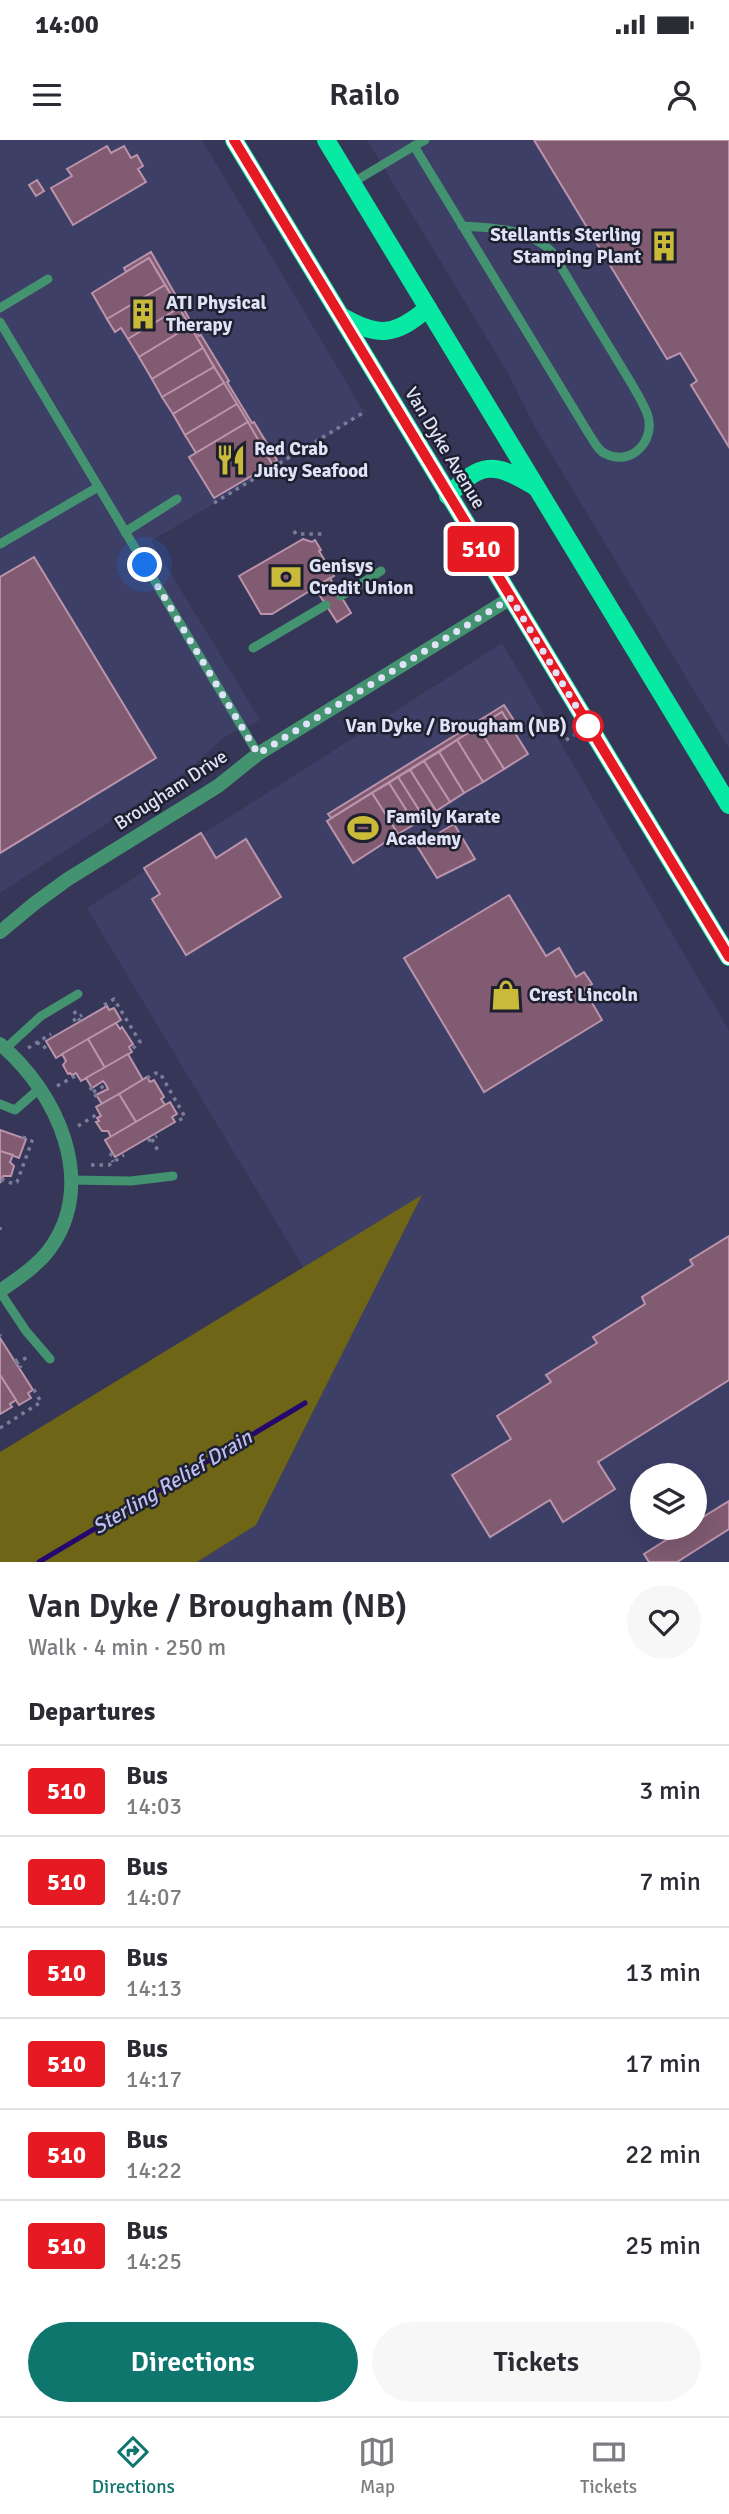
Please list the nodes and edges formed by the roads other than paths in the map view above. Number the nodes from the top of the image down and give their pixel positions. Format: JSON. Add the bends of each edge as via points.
{"nodes":[{"id":1,"x":234,"y":140,"type":"edge"},
{"id":2,"x":326,"y":140,"type":"edge"},
{"id":3,"x":425,"y":140,"type":"edge"},
{"id":4,"x":414,"y":146,"type":"junction"},
{"id":5,"x":352,"y":183,"type":"junction"},
{"id":6,"x":462,"y":226,"type":"junction"},
{"id":7,"x":48,"y":279,"type":"dead end"},
{"id":8,"x":428,"y":307,"type":"junction"},
{"id":9,"x":0,"y":308,"type":"edge"},
{"id":10,"x":341,"y":316,"type":"junction"},
{"id":11,"x":0,"y":322,"type":"edge"},
{"id":12,"x":98,"y":487,"type":"junction"},
{"id":13,"x":537,"y":488,"type":"junction"},
{"id":14,"x":448,"y":496,"type":"junction"},
{"id":15,"x":177,"y":499,"type":"dead end"},
{"id":16,"x":125,"y":532,"type":"junction"},
{"id":17,"x":0,"y":544,"type":"edge"},
{"id":18,"x":382,"y":571,"type":"dead end"},
{"id":19,"x":341,"y":596,"type":"dead end"},
{"id":20,"x":511,"y":598,"type":"junction"},
{"id":21,"x":326,"y":605,"type":"dead end"},
{"id":22,"x":253,"y":649,"type":"dead end"},
{"id":23,"x":258,"y":754,"type":"junction"},
{"id":24,"x":729,"y":805,"type":"edge"},
{"id":25,"x":0,"y":932,"type":"edge"},
{"id":26,"x":729,"y":957,"type":"edge"},
{"id":27,"x":78,"y":994,"type":"dead end"},
{"id":28,"x":2,"y":1047,"type":"edge"},
{"id":29,"x":39,"y":1089,"type":"junction"},
{"id":30,"x":0,"y":1104,"type":"edge"},
{"id":31,"x":173,"y":1176,"type":"dead end"},
{"id":32,"x":71,"y":1180,"type":"junction"},
{"id":33,"x":0,"y":1292,"type":"edge"},
{"id":34,"x":50,"y":1359,"type":"dead end"}],
"edges":[{"from":1,"to":10,"type":"main road","name":"Van Dyke Avenue"},
{"from":2,"to":5,"type":"main road"},
{"from":3,"to":4,"type":"lane"},
{"from":4,"to":5,"type":"lane"},
{"from":4,"to":6,"type":"lane"},
{"from":5,"to":8,"type":"main road"},
{"from":6,"to":6,"type":"lane","via":[[599,449],[623,456],[638,451],[648,439],[648,415],[552,252],[542,241],[524,234]]},
{"from":7,"to":9,"type":"lane"},
{"from":8,"to":10,"type":"main road","via":[[409,325],[393,331],[362,328]]},
{"from":8,"to":13,"type":"main road"},
{"from":10,"to":14,"type":"main road","name":"Van Dyke Avenue"},
{"from":11,"to":12,"type":"lane"},
{"from":12,"to":16,"type":"lane"},
{"from":12,"to":17,"type":"lane"},
{"from":13,"to":14,"type":"main road","via":[[495,468],[468,476]]},
{"from":13,"to":24,"type":"main road"},
{"from":14,"to":20,"type":"main road","name":"Van Dyke Avenue"},
{"from":15,"to":16,"type":"lane"},
{"from":16,"to":23,"type":"lane"},
{"from":18,"to":19,"type":"lane"},
{"from":20,"to":23,"type":"street","name":"Brougham Drive"},
{"from":20,"to":26,"type":"main road","name":"Van Dyke Avenue"},
{"from":21,"to":22,"type":"lane"},
{"from":23,"to":25,"type":"street","name":"Brougham Drive","via":[[218,786],[68,879]]},
{"from":27,"to":28,"type":"lane"},
{"from":28,"to":29,"type":"street"},
{"from":29,"to":30,"type":"lane","via":[[15,1110]]},
{"from":29,"to":32,"type":"street","via":[[64,1134]]},
{"from":31,"to":32,"type":"lane"},
{"from":32,"to":33,"type":"street","via":[[66,1215],[49,1250]]},
{"from":33,"to":34,"type":"lane"}]}
